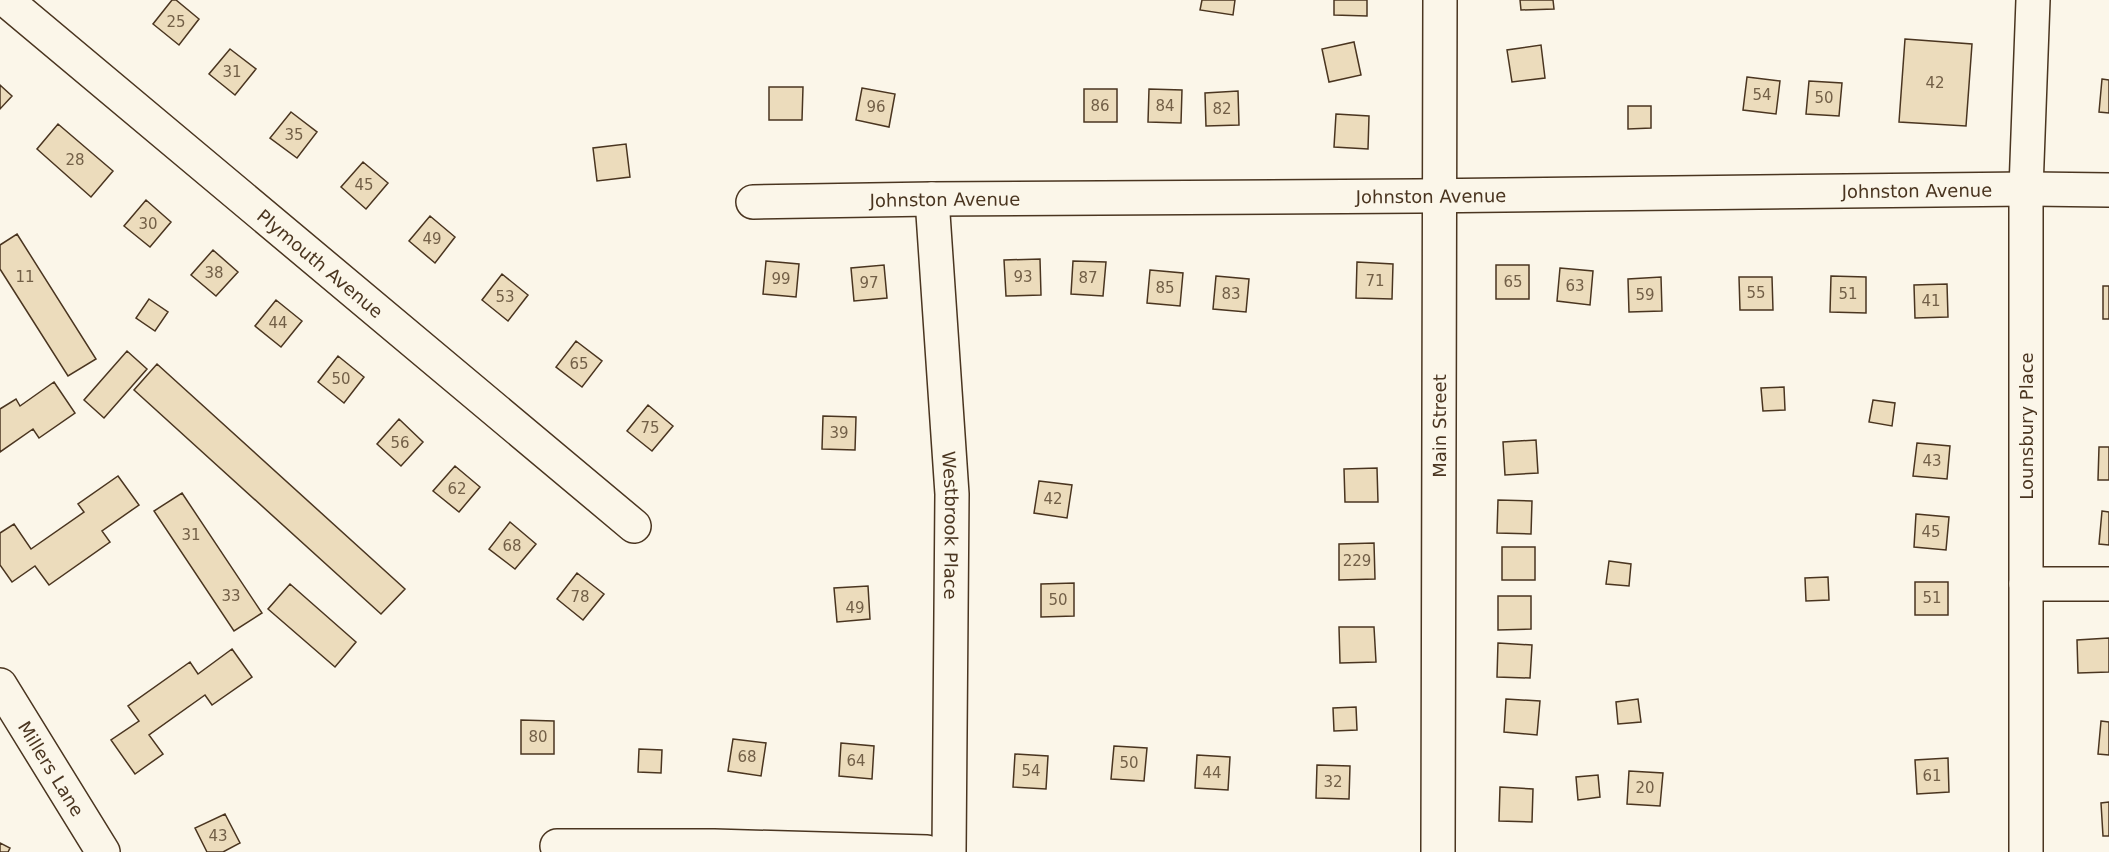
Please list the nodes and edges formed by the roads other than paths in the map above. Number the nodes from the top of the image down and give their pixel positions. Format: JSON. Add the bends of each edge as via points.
{"nodes":[{"id":1,"x":6,"y":0,"type":"edge"},
{"id":2,"x":1440,"y":0,"type":"edge"},
{"id":3,"x":2033,"y":0,"type":"edge"},
{"id":4,"x":2026,"y":189,"type":"junction"},
{"id":5,"x":2109,"y":190,"type":"edge"},
{"id":6,"x":1440,"y":196,"type":"junction"},
{"id":7,"x":932,"y":199,"type":"junction"},
{"id":8,"x":753,"y":202,"type":"dead end"},
{"id":9,"x":634,"y":526,"type":"dead end"},
{"id":10,"x":2026,"y":584,"type":"junction"},
{"id":11,"x":2109,"y":584,"type":"edge"},
{"id":12,"x":0,"y":685,"type":"edge"},
{"id":13,"x":557,"y":846,"type":"dead end"},
{"id":14,"x":103,"y":852,"type":"edge"},
{"id":15,"x":927,"y":852,"type":"edge"},
{"id":16,"x":949,"y":852,"type":"edge"},
{"id":17,"x":1438,"y":852,"type":"edge"},
{"id":18,"x":2026,"y":852,"type":"edge"}],
"edges":[{"from":1,"to":9,"type":"street","name":"Plymouth Avenue"},
{"from":2,"to":6,"type":"street","name":"Main Street"},
{"from":3,"to":4,"type":"street","name":"Lounsbury Place"},
{"from":4,"to":5,"type":"street","name":"Johnston Avenue"},
{"from":4,"to":6,"type":"street","name":"Johnston Avenue"},
{"from":4,"to":10,"type":"street","name":"Lounsbury Place"},
{"from":6,"to":7,"type":"street","name":"Johnston Avenue"},
{"from":6,"to":17,"type":"street","name":"Main Street"},
{"from":7,"to":8,"type":"street","name":"Johnston Avenue"},
{"from":7,"to":16,"type":"street","name":"Westbrook Place","via":[[952,494]]},
{"from":10,"to":11,"type":"street"},
{"from":10,"to":18,"type":"street","name":"Lounsbury Place"},
{"from":12,"to":14,"type":"street","name":"Millers Lane"},
{"from":13,"to":15,"type":"street"}]}
